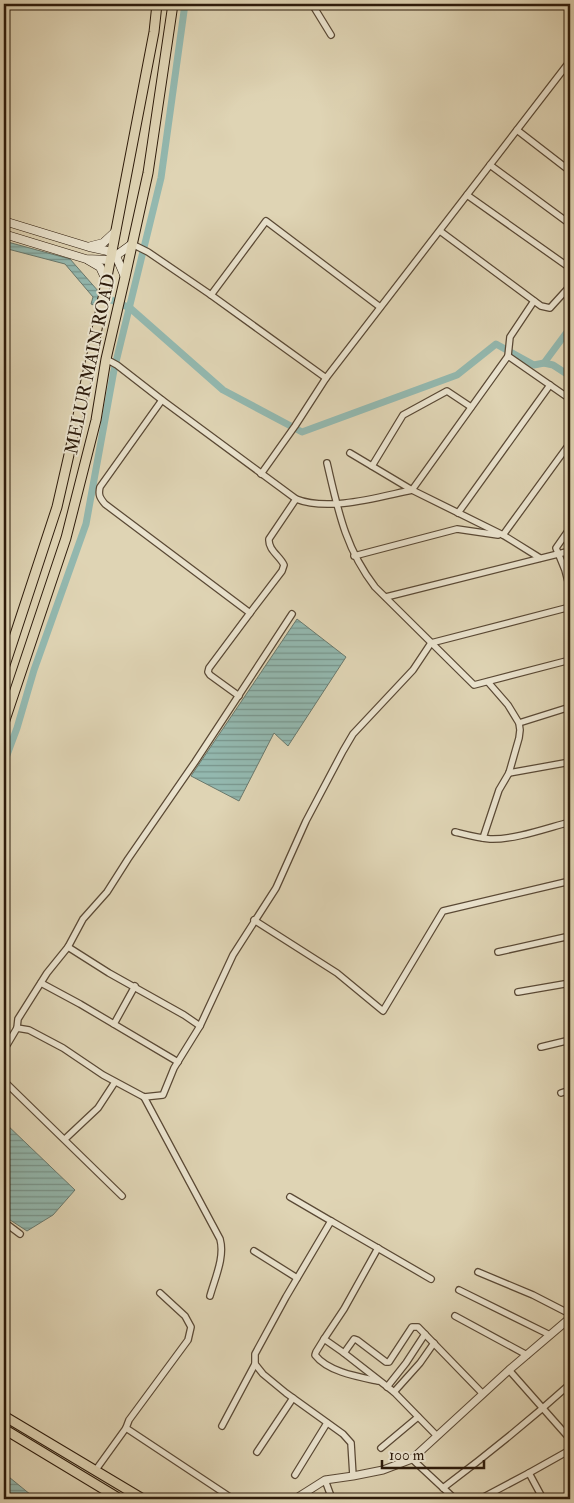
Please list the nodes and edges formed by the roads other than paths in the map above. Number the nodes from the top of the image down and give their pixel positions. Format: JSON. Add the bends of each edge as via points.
{"nodes":[{"id":1,"x":157,"y":4,"type":"edge"},
{"id":2,"x":173,"y":4,"type":"edge"},
{"id":3,"x":312,"y":4,"type":"edge"},
{"id":4,"x":331,"y":34,"type":"dead end"},
{"id":5,"x":570,"y":61,"type":"edge"},
{"id":6,"x":517,"y":130,"type":"junction"},
{"id":7,"x":490,"y":165,"type":"junction"},
{"id":8,"x":570,"y":171,"type":"edge"},
{"id":9,"x":467,"y":195,"type":"junction"},
{"id":10,"x":4,"y":221,"type":"edge"},
{"id":11,"x":570,"y":224,"type":"edge"},
{"id":12,"x":116,"y":231,"type":"junction"},
{"id":13,"x":440,"y":231,"type":"junction"},
{"id":14,"x":4,"y":234,"type":"edge"},
{"id":15,"x":135,"y":245,"type":"junction"},
{"id":16,"x":90,"y":247,"type":"junction"},
{"id":17,"x":113,"y":256,"type":"junction"},
{"id":18,"x":86,"y":259,"type":"junction"},
{"id":19,"x":570,"y":268,"type":"edge"},
{"id":20,"x":126,"y":278,"type":"junction"},
{"id":21,"x":106,"y":280,"type":"junction"},
{"id":22,"x":570,"y":286,"type":"edge"},
{"id":23,"x":211,"y":295,"type":"junction"},
{"id":24,"x":534,"y":301,"type":"junction"},
{"id":25,"x":380,"y":308,"type":"junction"},
{"id":26,"x":570,"y":332,"type":"edge"},
{"id":27,"x":570,"y":338,"type":"edge"},
{"id":28,"x":508,"y":354,"type":"junction"},
{"id":29,"x":106,"y":360,"type":"junction"},
{"id":30,"x":326,"y":378,"type":"junction"},
{"id":31,"x":550,"y":385,"type":"junction"},
{"id":32,"x":570,"y":399,"type":"edge"},
{"id":33,"x":162,"y":400,"type":"junction"},
{"id":34,"x":471,"y":408,"type":"junction"},
{"id":35,"x":570,"y":443,"type":"edge"},
{"id":36,"x":350,"y":453,"type":"dead end"},
{"id":37,"x":327,"y":463,"type":"dead end"},
{"id":38,"x":372,"y":466,"type":"junction"},
{"id":39,"x":261,"y":474,"type":"junction"},
{"id":40,"x":412,"y":490,"type":"junction"},
{"id":41,"x":296,"y":499,"type":"junction"},
{"id":42,"x":337,"y":504,"type":"junction"},
{"id":43,"x":458,"y":513,"type":"junction"},
{"id":44,"x":570,"y":528,"type":"edge"},
{"id":45,"x":503,"y":535,"type":"junction"},
{"id":46,"x":570,"y":551,"type":"edge"},
{"id":47,"x":558,"y":554,"type":"junction"},
{"id":48,"x":354,"y":556,"type":"junction"},
{"id":49,"x":540,"y":558,"type":"junction"},
{"id":50,"x":570,"y":589,"type":"edge"},
{"id":51,"x":386,"y":597,"type":"junction"},
{"id":52,"x":570,"y":607,"type":"edge"},
{"id":53,"x":250,"y":613,"type":"junction"},
{"id":54,"x":292,"y":614,"type":"dead end"},
{"id":55,"x":431,"y":643,"type":"junction"},
{"id":56,"x":570,"y":660,"type":"edge"},
{"id":57,"x":4,"y":668,"type":"edge"},
{"id":58,"x":488,"y":682,"type":"junction"},
{"id":59,"x":239,"y":696,"type":"junction"},
{"id":60,"x":570,"y":707,"type":"edge"},
{"id":61,"x":4,"y":723,"type":"edge"},
{"id":62,"x":519,"y":723,"type":"junction"},
{"id":63,"x":570,"y":762,"type":"edge"},
{"id":64,"x":509,"y":773,"type":"junction"},
{"id":65,"x":570,"y":822,"type":"edge"},
{"id":66,"x":455,"y":832,"type":"dead end"},
{"id":67,"x":483,"y":838,"type":"junction"},
{"id":68,"x":570,"y":881,"type":"edge"},
{"id":69,"x":254,"y":920,"type":"junction"},
{"id":70,"x":570,"y":936,"type":"edge"},
{"id":71,"x":68,"y":947,"type":"junction"},
{"id":72,"x":498,"y":952,"type":"dead end"},
{"id":73,"x":41,"y":983,"type":"junction"},
{"id":74,"x":570,"y":983,"type":"edge"},
{"id":75,"x":135,"y":986,"type":"junction"},
{"id":76,"x":518,"y":992,"type":"dead end"},
{"id":77,"x":114,"y":1024,"type":"junction"},
{"id":78,"x":200,"y":1026,"type":"junction"},
{"id":79,"x":17,"y":1028,"type":"junction"},
{"id":80,"x":570,"y":1040,"type":"edge"},
{"id":81,"x":541,"y":1047,"type":"dead end"},
{"id":82,"x":4,"y":1050,"type":"edge"},
{"id":83,"x":178,"y":1062,"type":"junction"},
{"id":84,"x":4,"y":1081,"type":"edge"},
{"id":85,"x":115,"y":1082,"type":"junction"},
{"id":86,"x":570,"y":1090,"type":"edge"},
{"id":87,"x":561,"y":1093,"type":"dead end"},
{"id":88,"x":144,"y":1097,"type":"junction"},
{"id":89,"x":65,"y":1139,"type":"junction"},
{"id":90,"x":122,"y":1196,"type":"dead end"},
{"id":91,"x":290,"y":1197,"type":"dead end"},
{"id":92,"x":331,"y":1221,"type":"junction"},
{"id":93,"x":4,"y":1222,"type":"edge"},
{"id":94,"x":20,"y":1234,"type":"dead end"},
{"id":95,"x":378,"y":1248,"type":"junction"},
{"id":96,"x":254,"y":1251,"type":"dead end"},
{"id":97,"x":478,"y":1272,"type":"dead end"},
{"id":98,"x":297,"y":1278,"type":"junction"},
{"id":99,"x":431,"y":1279,"type":"dead end"},
{"id":100,"x":458,"y":1290,"type":"dead end"},
{"id":101,"x":160,"y":1293,"type":"dead end"},
{"id":102,"x":210,"y":1296,"type":"dead end"},
{"id":103,"x":455,"y":1316,"type":"dead end"},
{"id":104,"x":570,"y":1316,"type":"edge"},
{"id":105,"x":425,"y":1334,"type":"junction"},
{"id":106,"x":550,"y":1335,"type":"junction"},
{"id":107,"x":324,"y":1339,"type":"junction"},
{"id":108,"x":434,"y":1343,"type":"junction"},
{"id":109,"x":344,"y":1353,"type":"junction"},
{"id":110,"x":527,"y":1356,"type":"junction"},
{"id":111,"x":255,"y":1364,"type":"junction"},
{"id":112,"x":509,"y":1370,"type":"junction"},
{"id":113,"x":380,"y":1381,"type":"junction"},
{"id":114,"x":570,"y":1384,"type":"edge"},
{"id":115,"x":387,"y":1387,"type":"junction"},
{"id":116,"x":394,"y":1392,"type":"junction"},
{"id":117,"x":483,"y":1394,"type":"junction"},
{"id":118,"x":293,"y":1398,"type":"junction"},
{"id":119,"x":544,"y":1408,"type":"junction"},
{"id":120,"x":4,"y":1416,"type":"edge"},
{"id":121,"x":418,"y":1417,"type":"junction"},
{"id":122,"x":327,"y":1423,"type":"junction"},
{"id":123,"x":222,"y":1426,"type":"dead end"},
{"id":124,"x":4,"y":1428,"type":"edge"},
{"id":125,"x":126,"y":1428,"type":"junction"},
{"id":126,"x":437,"y":1436,"type":"junction"},
{"id":127,"x":570,"y":1439,"type":"edge"},
{"id":128,"x":381,"y":1448,"type":"dead end"},
{"id":129,"x":570,"y":1450,"type":"edge"},
{"id":130,"x":257,"y":1452,"type":"dead end"},
{"id":131,"x":412,"y":1459,"type":"junction"},
{"id":132,"x":95,"y":1471,"type":"junction"},
{"id":133,"x":529,"y":1473,"type":"junction"},
{"id":134,"x":295,"y":1475,"type":"dead end"},
{"id":135,"x":353,"y":1476,"type":"junction"},
{"id":136,"x":325,"y":1480,"type":"junction"},
{"id":137,"x":443,"y":1488,"type":"junction"},
{"id":138,"x":120,"y":1499,"type":"edge"},
{"id":139,"x":143,"y":1499,"type":"edge"},
{"id":140,"x":234,"y":1499,"type":"edge"},
{"id":141,"x":295,"y":1499,"type":"edge"},
{"id":142,"x":332,"y":1499,"type":"edge"},
{"id":143,"x":455,"y":1499,"type":"edge"},
{"id":144,"x":480,"y":1499,"type":"edge"},
{"id":145,"x":544,"y":1499,"type":"edge"}],
"edges":[{"from":1,"to":12,"type":"main road","name":"MELUR MAIN ROAD"},
{"from":2,"to":15,"type":"main road","name":"MELUR MAIN ROAD"},
{"from":3,"to":4,"type":"street"},
{"from":5,"to":6,"type":"street"},
{"from":6,"to":7,"type":"street"},
{"from":6,"to":8,"type":"street"},
{"from":7,"to":9,"type":"street"},
{"from":7,"to":11,"type":"street"},
{"from":9,"to":13,"type":"street"},
{"from":9,"to":19,"type":"street"},
{"from":10,"to":16,"type":"main road"},
{"from":12,"to":16,"type":"main road","via":[[103,243]]},
{"from":12,"to":17,"type":"main road","name":"MELUR MAIN ROAD"},
{"from":13,"to":24,"type":"street"},
{"from":13,"to":25,"type":"street"},
{"from":14,"to":18,"type":"main road"},
{"from":15,"to":17,"type":"main road"},
{"from":15,"to":20,"type":"main road","name":"MELUR MAIN ROAD"},
{"from":15,"to":23,"type":"street"},
{"from":16,"to":17,"type":"main road"},
{"from":17,"to":18,"type":"main road"},
{"from":17,"to":20,"type":"main road"},
{"from":17,"to":21,"type":"main road","name":"MELUR MAIN ROAD"},
{"from":18,"to":21,"type":"main road","via":[[100,267]]},
{"from":20,"to":29,"type":"main road","name":"MELUR MAIN ROAD"},
{"from":21,"to":57,"type":"main road","name":"MELUR MAIN ROAD","via":[[57,507]]},
{"from":22,"to":24,"type":"street","via":[[550,308]]},
{"from":23,"to":25,"type":"street","via":[[266,221]]},
{"from":23,"to":30,"type":"street"},
{"from":24,"to":28,"type":"street","via":[[510,336]]},
{"from":25,"to":30,"type":"street"},
{"from":26,"to":27,"type":"street"},
{"from":28,"to":31,"type":"street"},
{"from":28,"to":34,"type":"street"},
{"from":29,"to":33,"type":"street"},
{"from":29,"to":61,"type":"main road","name":"MELUR MAIN ROAD","via":[[96,420],[66,538]]},
{"from":30,"to":39,"type":"street"},
{"from":31,"to":32,"type":"street"},
{"from":31,"to":43,"type":"street"},
{"from":33,"to":39,"type":"street"},
{"from":33,"to":53,"type":"street","via":[[100,488],[100,499]]},
{"from":34,"to":38,"type":"street","via":[[447,392],[403,415]]},
{"from":34,"to":40,"type":"street"},
{"from":35,"to":45,"type":"street"},
{"from":36,"to":38,"type":"street"},
{"from":37,"to":42,"type":"street"},
{"from":38,"to":40,"type":"street"},
{"from":39,"to":41,"type":"street"},
{"from":40,"to":42,"type":"street"},
{"from":40,"to":43,"type":"street"},
{"from":41,"to":42,"type":"street"},
{"from":41,"to":53,"type":"street","via":[[269,539],[271,548],[282,560],[282,571]]},
{"from":42,"to":48,"type":"street"},
{"from":43,"to":45,"type":"street"},
{"from":44,"to":47,"type":"street","via":[[556,548]]},
{"from":45,"to":48,"type":"street","via":[[457,529]]},
{"from":45,"to":49,"type":"street"},
{"from":46,"to":47,"type":"street"},
{"from":47,"to":49,"type":"street"},
{"from":47,"to":50,"type":"street"},
{"from":48,"to":51,"type":"street","via":[[375,587]]},
{"from":49,"to":51,"type":"street"},
{"from":51,"to":55,"type":"street"},
{"from":52,"to":55,"type":"street"},
{"from":53,"to":59,"type":"street","via":[[208,672]]},
{"from":54,"to":59,"type":"street"},
{"from":55,"to":58,"type":"street","via":[[474,685]]},
{"from":55,"to":69,"type":"street","via":[[413,670],[353,734],[306,821],[276,888]]},
{"from":56,"to":58,"type":"street"},
{"from":58,"to":62,"type":"street","via":[[508,704]]},
{"from":59,"to":71,"type":"street","via":[[107,892],[83,919]]},
{"from":60,"to":62,"type":"street"},
{"from":62,"to":64,"type":"street","via":[[519,738]]},
{"from":63,"to":64,"type":"street"},
{"from":64,"to":67,"type":"street","via":[[499,790]]},
{"from":65,"to":67,"type":"street","via":[[509,838]]},
{"from":66,"to":67,"type":"street"},
{"from":68,"to":69,"type":"street","via":[[443,912],[383,1011],[336,973]]},
{"from":69,"to":78,"type":"street","via":[[233,955]]},
{"from":70,"to":72,"type":"street"},
{"from":71,"to":73,"type":"street"},
{"from":71,"to":75,"type":"street"},
{"from":73,"to":77,"type":"street"},
{"from":73,"to":79,"type":"street","via":[[18,1019]]},
{"from":74,"to":76,"type":"street"},
{"from":75,"to":77,"type":"street"},
{"from":75,"to":78,"type":"street"},
{"from":77,"to":83,"type":"street"},
{"from":78,"to":83,"type":"street"},
{"from":79,"to":82,"type":"street"},
{"from":79,"to":85,"type":"street","via":[[29,1030],[63,1048]]},
{"from":80,"to":81,"type":"street"},
{"from":83,"to":88,"type":"street","via":[[163,1095]]},
{"from":84,"to":89,"type":"street"},
{"from":85,"to":88,"type":"street"},
{"from":85,"to":89,"type":"street","via":[[98,1108]]},
{"from":86,"to":87,"type":"street"},
{"from":88,"to":102,"type":"street","via":[[220,1239],[222,1248]]},
{"from":89,"to":90,"type":"street"},
{"from":91,"to":92,"type":"street"},
{"from":92,"to":95,"type":"street"},
{"from":92,"to":98,"type":"street"},
{"from":93,"to":94,"type":"street"},
{"from":95,"to":99,"type":"street"},
{"from":95,"to":107,"type":"street"},
{"from":96,"to":98,"type":"street"},
{"from":97,"to":104,"type":"street","via":[[533,1295]]},
{"from":98,"to":111,"type":"street","via":[[255,1354]]},
{"from":100,"to":106,"type":"street"},
{"from":101,"to":125,"type":"street","via":[[186,1316],[191,1327],[188,1340]]},
{"from":103,"to":110,"type":"street"},
{"from":104,"to":106,"type":"street"},
{"from":105,"to":108,"type":"street"},
{"from":105,"to":109,"type":"street","via":[[418,1327],[412,1327],[389,1362],[354,1339]]},
{"from":105,"to":115,"type":"street"},
{"from":106,"to":110,"type":"street"},
{"from":107,"to":109,"type":"street"},
{"from":107,"to":113,"type":"street","via":[[316,1352],[318,1359],[350,1375]]},
{"from":108,"to":116,"type":"street"},
{"from":108,"to":117,"type":"street"},
{"from":109,"to":113,"type":"street"},
{"from":110,"to":112,"type":"street"},
{"from":111,"to":118,"type":"street"},
{"from":111,"to":123,"type":"street"},
{"from":112,"to":117,"type":"street"},
{"from":112,"to":119,"type":"street"},
{"from":113,"to":115,"type":"street"},
{"from":114,"to":119,"type":"street"},
{"from":115,"to":116,"type":"street"},
{"from":116,"to":121,"type":"street"},
{"from":117,"to":126,"type":"street"},
{"from":118,"to":122,"type":"street"},
{"from":118,"to":130,"type":"street"},
{"from":119,"to":127,"type":"street"},
{"from":119,"to":137,"type":"street"},
{"from":120,"to":132,"type":"main road"},
{"from":121,"to":126,"type":"street"},
{"from":121,"to":128,"type":"street"},
{"from":122,"to":134,"type":"street"},
{"from":122,"to":135,"type":"street","via":[[351,1443]]},
{"from":124,"to":138,"type":"main road"},
{"from":125,"to":132,"type":"street"},
{"from":125,"to":140,"type":"street"},
{"from":126,"to":131,"type":"street"},
{"from":129,"to":133,"type":"street"},
{"from":131,"to":135,"type":"street","via":[[383,1470]]},
{"from":131,"to":137,"type":"street"},
{"from":132,"to":139,"type":"main road"},
{"from":133,"to":144,"type":"street"},
{"from":133,"to":145,"type":"street"},
{"from":135,"to":136,"type":"street"},
{"from":136,"to":141,"type":"street"},
{"from":136,"to":142,"type":"street"},
{"from":137,"to":143,"type":"street"}]}
